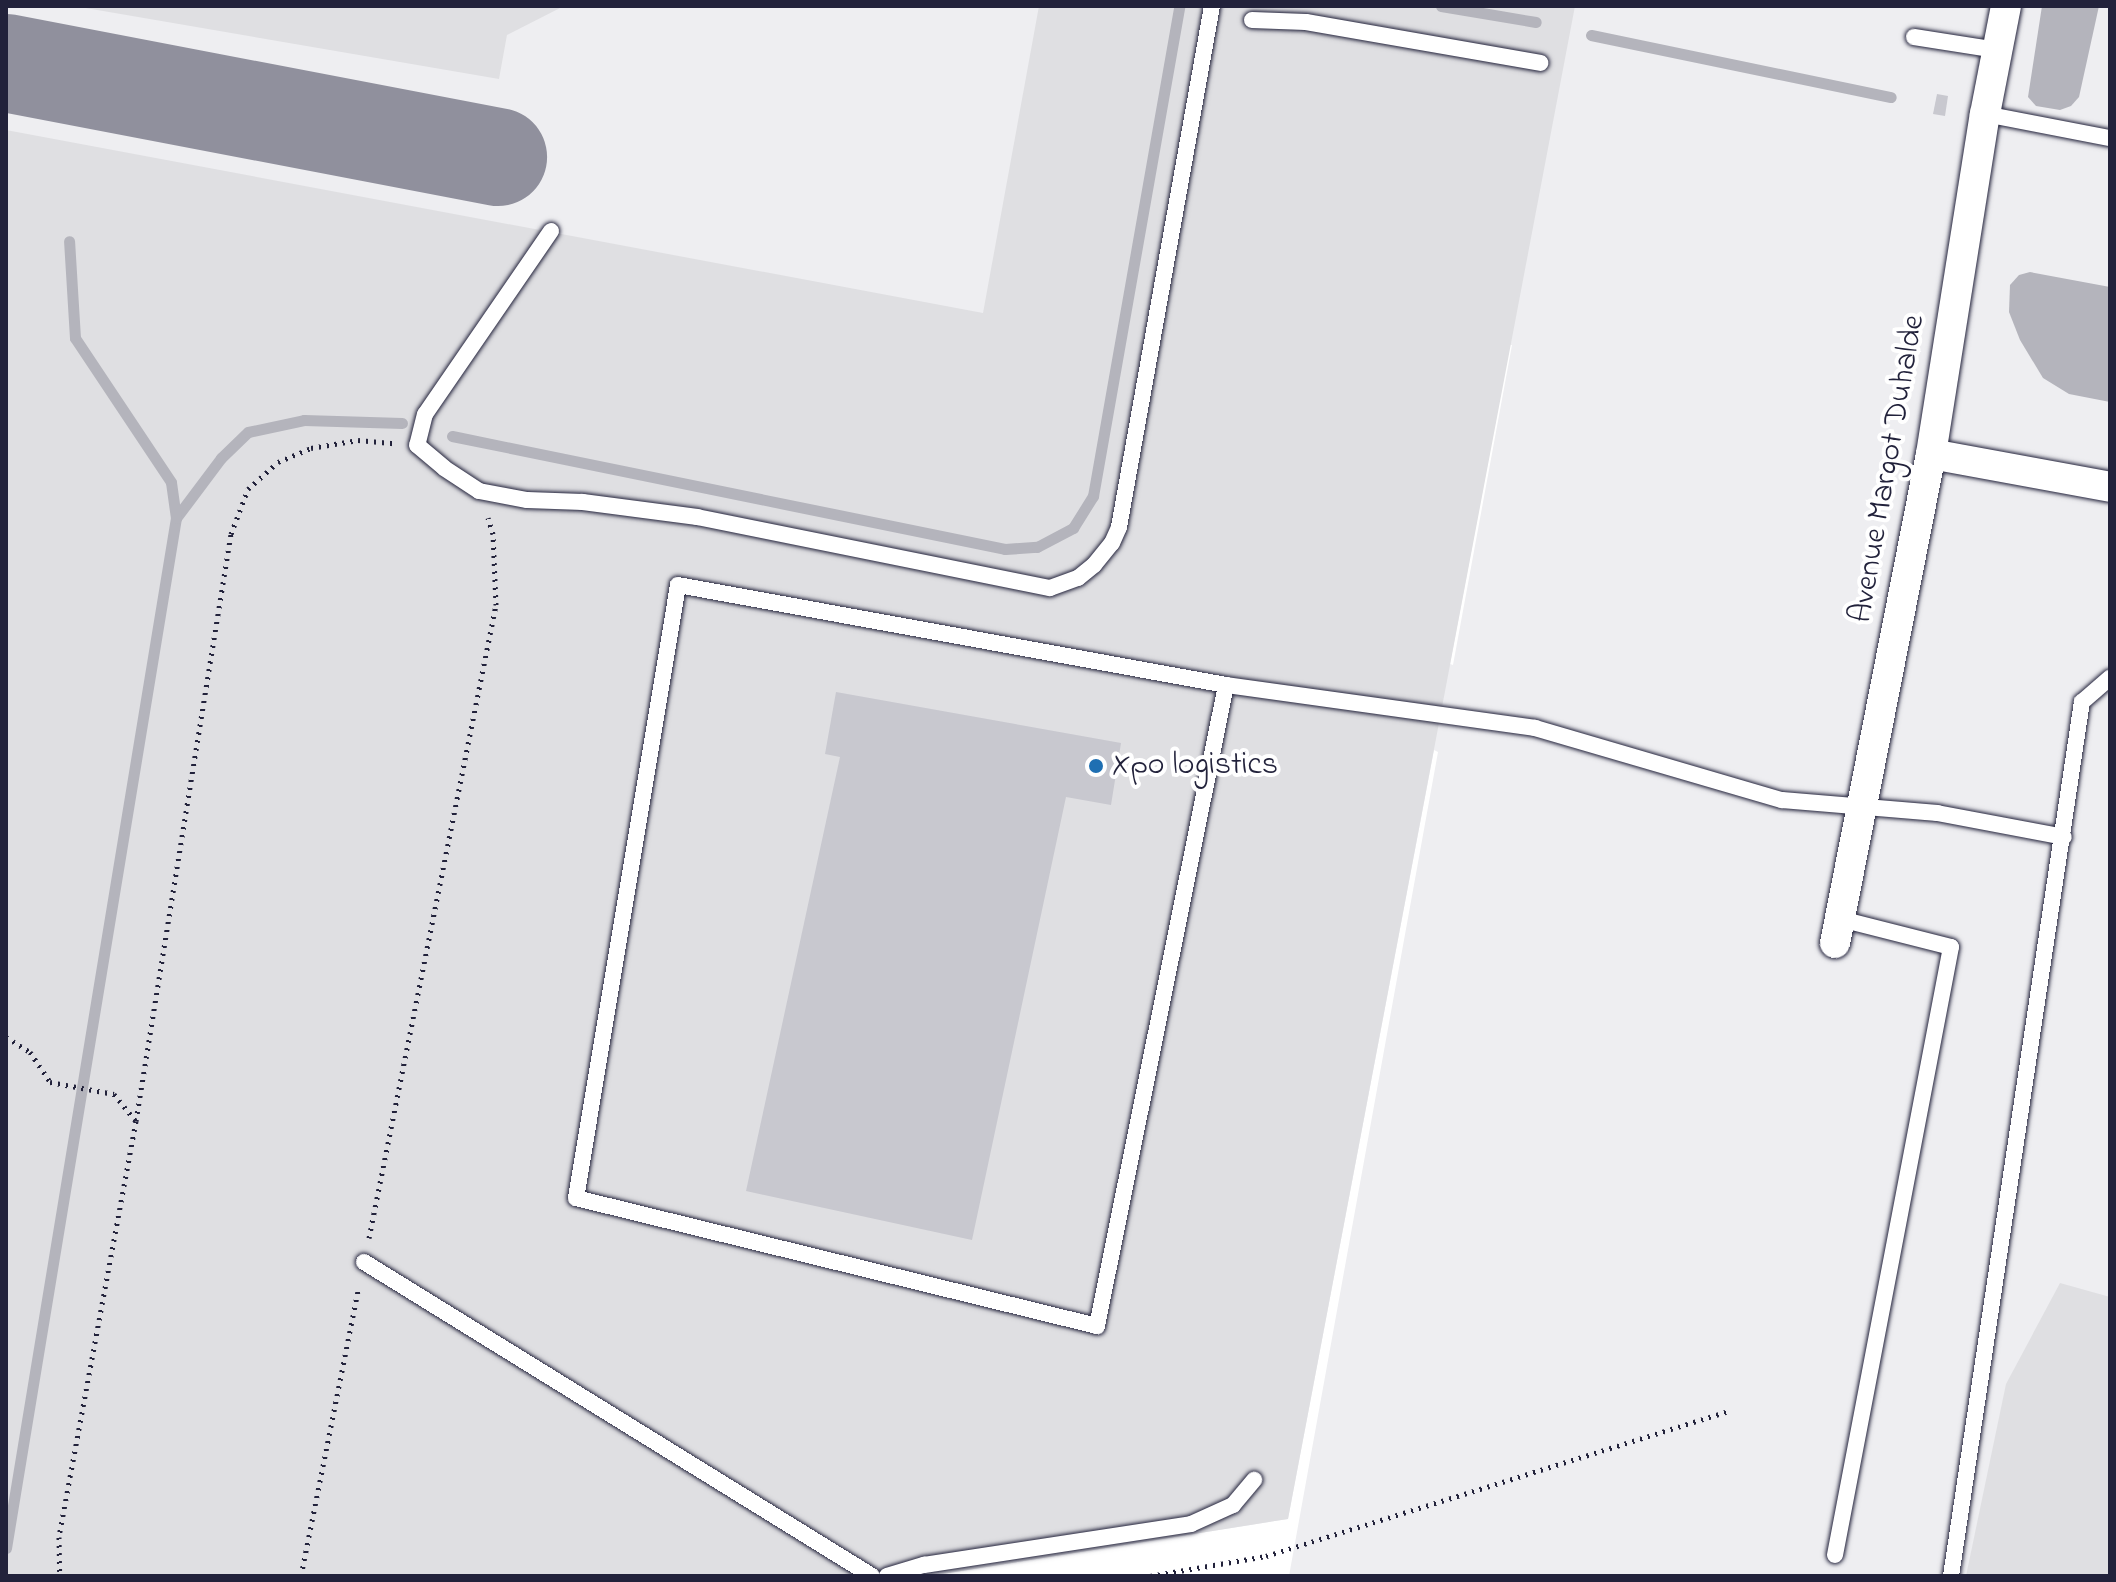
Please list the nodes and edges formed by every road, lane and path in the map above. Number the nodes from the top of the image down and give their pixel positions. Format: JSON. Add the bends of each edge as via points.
{"nodes":[{"id":1,"x":1212,"y":6,"type":"edge"},
{"id":2,"x":2006,"y":6,"type":"edge"},
{"id":3,"x":1252,"y":20,"type":"dead end"},
{"id":4,"x":1914,"y":37,"type":"dead end"},
{"id":5,"x":1997,"y":50,"type":"junction"},
{"id":6,"x":1540,"y":63,"type":"dead end"},
{"id":7,"x":1985,"y":114,"type":"junction"},
{"id":8,"x":2110,"y":138,"type":"edge"},
{"id":9,"x":551,"y":231,"type":"dead end"},
{"id":10,"x":417,"y":445,"type":"junction"},
{"id":11,"x":1931,"y":454,"type":"junction"},
{"id":12,"x":2110,"y":487,"type":"edge"},
{"id":13,"x":479,"y":491,"type":"junction"},
{"id":14,"x":2110,"y":678,"type":"edge"},
{"id":15,"x":1226,"y":685,"type":"junction"},
{"id":16,"x":1862,"y":807,"type":"junction"},
{"id":17,"x":2064,"y":837,"type":"junction"},
{"id":18,"x":1837,"y":931,"type":"joint"},
{"id":19,"x":6,"y":1037,"type":"edge"},
{"id":20,"x":136,"y":1121,"type":"junction"},
{"id":21,"x":364,"y":1262,"type":"junction"},
{"id":22,"x":1731,"y":1410,"type":"dead end"},
{"id":23,"x":1254,"y":1480,"type":"dead end"},
{"id":24,"x":1835,"y":1555,"type":"dead end"},
{"id":25,"x":60,"y":1576,"type":"edge"},
{"id":26,"x":301,"y":1576,"type":"edge"},
{"id":27,"x":872,"y":1576,"type":"edge"},
{"id":28,"x":887,"y":1576,"type":"edge"},
{"id":29,"x":1150,"y":1576,"type":"edge"},
{"id":30,"x":1951,"y":1576,"type":"edge"}],
"edges":[{"from":1,"to":13,"type":"lane","via":[[1119,527],[1112,543],[1078,578],[1050,588],[1020,584],[697,517]]},
{"from":2,"to":5,"type":"street","name":"Avenue Margot Duhalde"},
{"from":3,"to":6,"type":"lane","via":[[1306,22]]},
{"from":4,"to":5,"type":"lane"},
{"from":5,"to":7,"type":"street","name":"Avenue Margot Duhalde"},
{"from":7,"to":8,"type":"lane"},
{"from":7,"to":11,"type":"street","name":"Avenue Margot Duhalde"},
{"from":9,"to":10,"type":"lane","via":[[425,414]]},
{"from":10,"to":13,"type":"lane"},
{"from":10,"to":20,"type":"path","via":[[358,440],[311,448],[278,462],[248,489],[231,534]]},
{"from":11,"to":12,"type":"street"},
{"from":11,"to":16,"type":"street","name":"Avenue Margot Duhalde"},
{"from":13,"to":21,"type":"path","via":[[493,534],[496,605]]},
{"from":14,"to":17,"type":"lane","via":[[2082,702]]},
{"from":15,"to":15,"type":"lane","via":[[678,585],[576,1198],[1097,1326]]},
{"from":15,"to":16,"type":"lane","via":[[1535,728],[1782,800]]},
{"from":16,"to":17,"type":"lane","via":[[1937,813]]},
{"from":16,"to":18,"type":"street","name":"Avenue Margot Duhalde"},
{"from":17,"to":30,"type":"lane"},
{"from":18,"to":24,"type":"lane","via":[[1951,947]]},
{"from":19,"to":20,"type":"path","via":[[30,1052],[50,1082],[114,1094]]},
{"from":20,"to":25,"type":"path","via":[[59,1537]]},
{"from":21,"to":26,"type":"path"},
{"from":21,"to":27,"type":"lane"},
{"from":22,"to":29,"type":"path","via":[[1266,1556]]},
{"from":23,"to":28,"type":"lane","via":[[1233,1505],[1191,1524],[924,1565]]}]}
